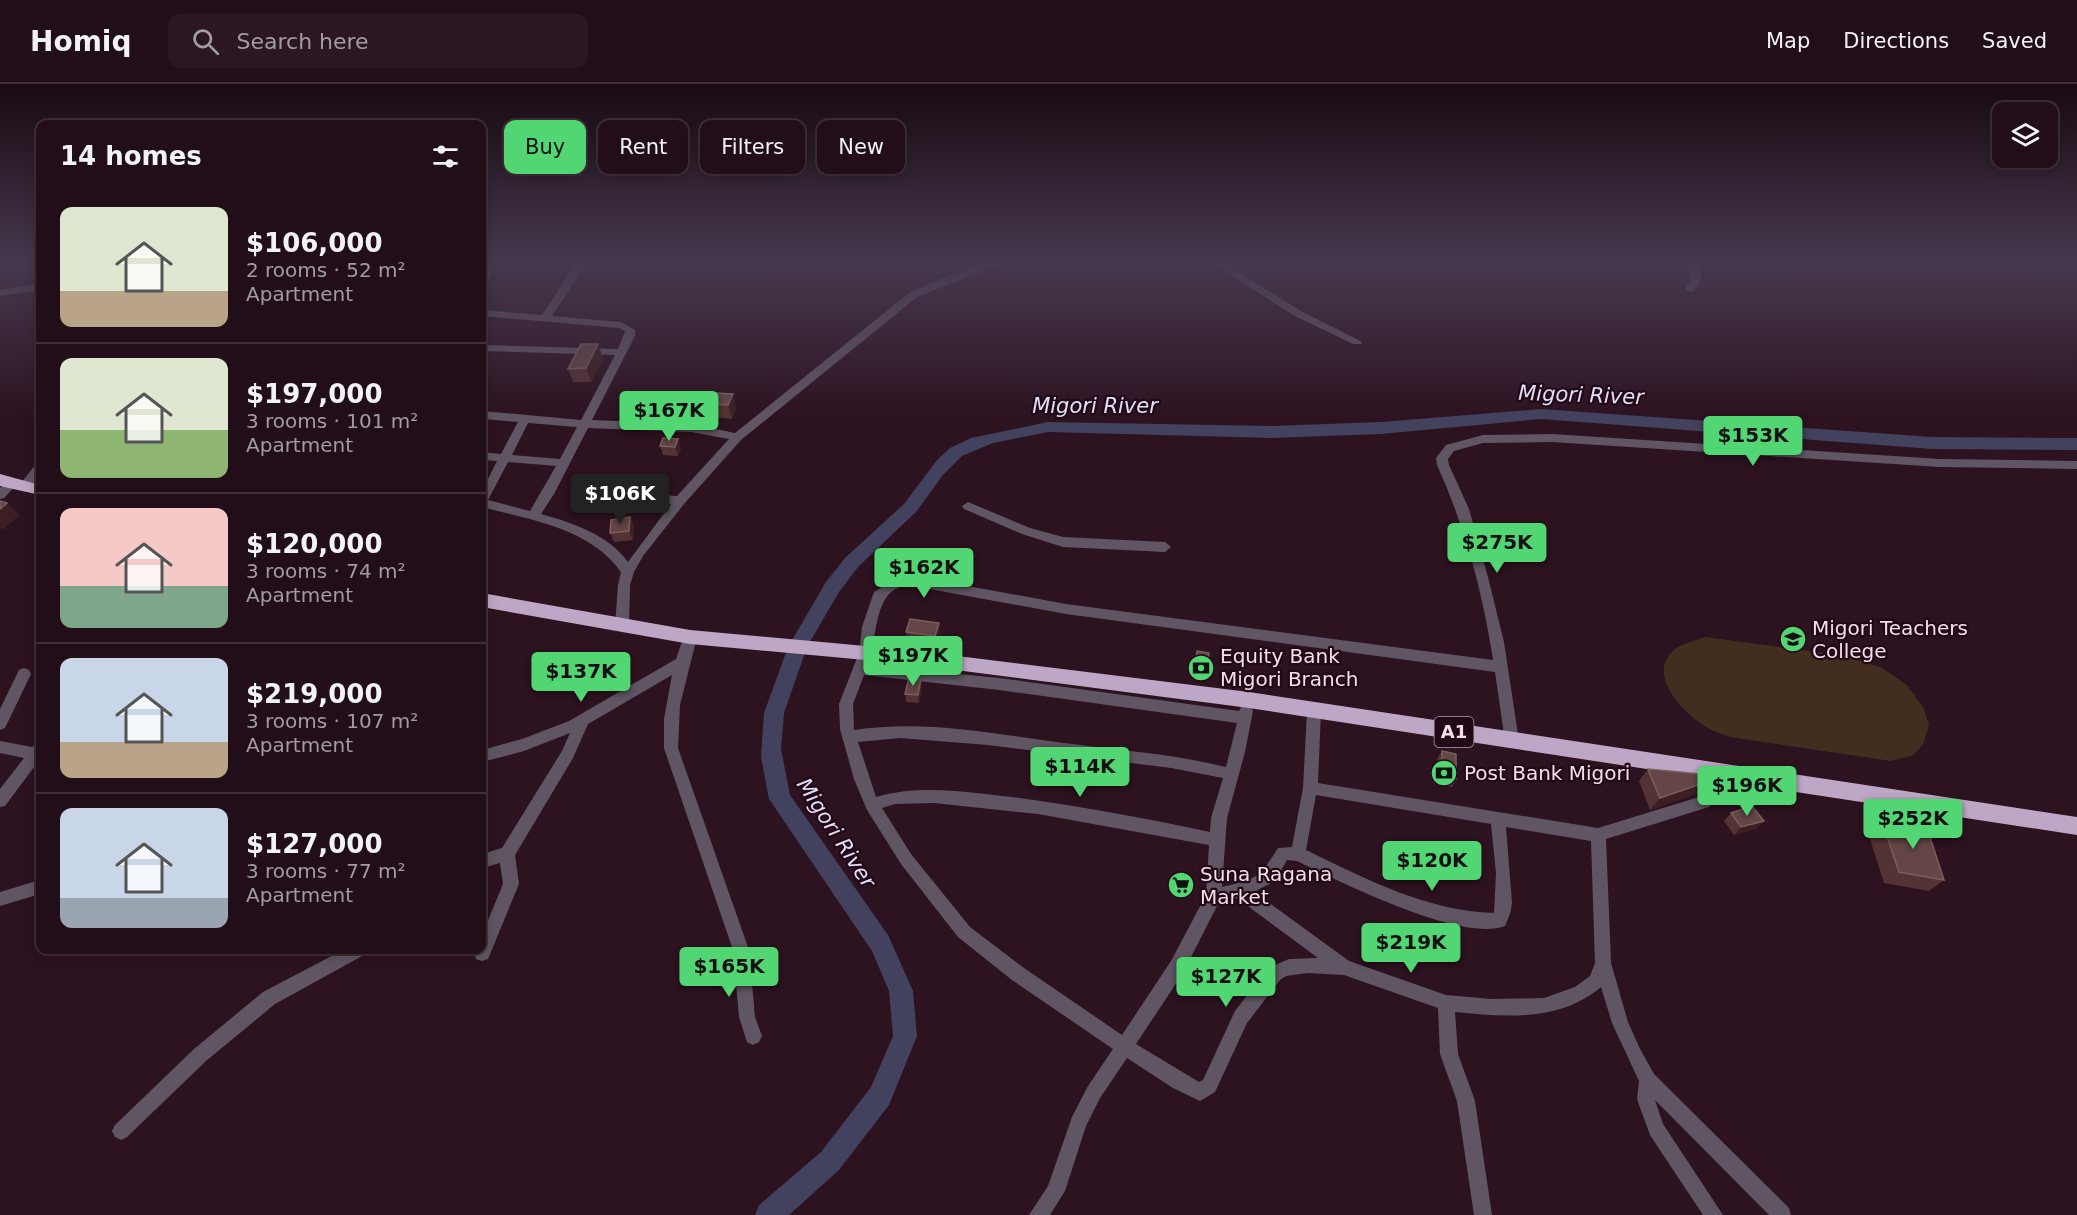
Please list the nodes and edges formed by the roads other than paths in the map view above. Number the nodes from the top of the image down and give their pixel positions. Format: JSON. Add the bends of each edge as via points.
{"nodes":[{"id":1,"x":490,"y":315,"type":"edge"},
{"id":2,"x":547,"y":315,"type":"edge"},
{"id":3,"x":888,"y":315,"type":"edge"},
{"id":4,"x":1301,"y":315,"type":"edge"},
{"id":5,"x":544,"y":320,"type":"junction"},
{"id":6,"x":1357,"y":342,"type":"dead end"},
{"id":7,"x":486,"y":348,"type":"edge"},
{"id":8,"x":621,"y":352,"type":"junction"},
{"id":9,"x":486,"y":415,"type":"edge"},
{"id":10,"x":525,"y":419,"type":"junction"},
{"id":11,"x":584,"y":423,"type":"junction"},
{"id":12,"x":737,"y":437,"type":"junction"},
{"id":13,"x":486,"y":456,"type":"edge"},
{"id":14,"x":504,"y":458,"type":"junction"},
{"id":15,"x":563,"y":463,"type":"junction"},
{"id":16,"x":2077,"y":465,"type":"edge"},
{"id":17,"x":36,"y":470,"type":"edge"},
{"id":18,"x":19,"y":485,"type":"edge"},
{"id":19,"x":596,"y":493,"type":"dead end"},
{"id":20,"x":486,"y":494,"type":"edge"},
{"id":21,"x":0,"y":495,"type":"edge"},
{"id":22,"x":680,"y":501,"type":"junction"},
{"id":23,"x":486,"y":503,"type":"edge"},
{"id":24,"x":968,"y":506,"type":"dead end"},
{"id":25,"x":533,"y":516,"type":"junction"},
{"id":26,"x":1165,"y":547,"type":"dead end"},
{"id":27,"x":628,"y":572,"type":"junction"},
{"id":28,"x":486,"y":601,"type":"edge"},
{"id":29,"x":622,"y":626,"type":"junction"},
{"id":30,"x":690,"y":637,"type":"junction"},
{"id":31,"x":862,"y":661,"type":"junction"},
{"id":32,"x":682,"y":662,"type":"junction"},
{"id":33,"x":1501,"y":667,"type":"junction"},
{"id":34,"x":24,"y":674,"type":"dead end"},
{"id":35,"x":1246,"y":709,"type":"junction"},
{"id":36,"x":1314,"y":711,"type":"junction"},
{"id":37,"x":582,"y":721,"type":"junction"},
{"id":38,"x":0,"y":724,"type":"edge"},
{"id":39,"x":850,"y":737,"type":"junction"},
{"id":40,"x":1512,"y":741,"type":"junction"},
{"id":41,"x":0,"y":747,"type":"edge"},
{"id":42,"x":36,"y":751,"type":"edge"},
{"id":43,"x":36,"y":754,"type":"edge"},
{"id":44,"x":486,"y":755,"type":"edge"},
{"id":45,"x":1725,"y":771,"type":"junction"},
{"id":46,"x":1231,"y":774,"type":"junction"},
{"id":47,"x":1310,"y":788,"type":"junction"},
{"id":48,"x":0,"y":801,"type":"edge"},
{"id":49,"x":872,"y":805,"type":"junction"},
{"id":50,"x":1498,"y":820,"type":"junction"},
{"id":51,"x":2077,"y":826,"type":"edge"},
{"id":52,"x":1598,"y":835,"type":"junction"},
{"id":53,"x":1217,"y":840,"type":"junction"},
{"id":54,"x":507,"y":854,"type":"junction"},
{"id":55,"x":1298,"y":854,"type":"junction"},
{"id":56,"x":486,"y":860,"type":"edge"},
{"id":57,"x":36,"y":888,"type":"edge"},
{"id":58,"x":1239,"y":890,"type":"junction"},
{"id":59,"x":1214,"y":896,"type":"junction"},
{"id":60,"x":0,"y":899,"type":"edge"},
{"id":61,"x":486,"y":943,"type":"edge"},
{"id":62,"x":351,"y":954,"type":"edge"},
{"id":63,"x":1602,"y":963,"type":"junction"},
{"id":64,"x":1344,"y":967,"type":"junction"},
{"id":65,"x":1446,"y":1003,"type":"junction"},
{"id":66,"x":753,"y":1036,"type":"dead end"},
{"id":67,"x":1124,"y":1045,"type":"junction"},
{"id":68,"x":1648,"y":1080,"type":"junction"},
{"id":69,"x":121,"y":1131,"type":"dead end"},
{"id":70,"x":1038,"y":1215,"type":"edge"},
{"id":71,"x":1483,"y":1215,"type":"edge"},
{"id":72,"x":1714,"y":1215,"type":"edge"},
{"id":73,"x":1782,"y":1215,"type":"edge"}],
"edges":[{"from":1,"to":5,"type":"street"},
{"from":2,"to":5,"type":"street"},
{"from":3,"to":12,"type":"street"},
{"from":4,"to":6,"type":"street"},
{"from":5,"to":8,"type":"street","via":[[626,326],[631,333]]},
{"from":7,"to":8,"type":"street"},
{"from":8,"to":11,"type":"street"},
{"from":9,"to":10,"type":"street"},
{"from":10,"to":11,"type":"street"},
{"from":10,"to":14,"type":"street"},
{"from":11,"to":12,"type":"street","via":[[691,428]]},
{"from":11,"to":15,"type":"street"},
{"from":12,"to":22,"type":"street"},
{"from":13,"to":14,"type":"street"},
{"from":14,"to":15,"type":"street"},
{"from":14,"to":20,"type":"street"},
{"from":15,"to":25,"type":"street"},
{"from":16,"to":33,"type":"street","via":[[1940,463],[1677,448],[1579,438],[1499,438],[1459,445],[1444,454],[1443,465],[1468,525]]},
{"from":17,"to":18,"type":"street"},
{"from":18,"to":21,"type":"street"},
{"from":19,"to":22,"type":"street"},
{"from":22,"to":27,"type":"street"},
{"from":23,"to":25,"type":"street"},
{"from":24,"to":26,"type":"street","via":[[1063,542]]},
{"from":25,"to":27,"type":"street","via":[[606,544],[621,558]]},
{"from":27,"to":29,"type":"street"},
{"from":28,"to":29,"type":"highway","number":"A1"},
{"from":29,"to":30,"type":"highway","number":"A1"},
{"from":30,"to":31,"type":"highway","number":"A1","via":[[829,650]]},
{"from":30,"to":32,"type":"street"},
{"from":31,"to":33,"type":"street","via":[[879,595],[891,585],[909,582],[1066,609]]},
{"from":31,"to":35,"type":"highway","number":"A1"},
{"from":31,"to":39,"type":"street","via":[[845,713]]},
{"from":32,"to":37,"type":"street"},
{"from":32,"to":66,"type":"street","via":[[671,707],[671,747],[741,950],[747,1017]]},
{"from":33,"to":40,"type":"street"},
{"from":34,"to":38,"type":"street"},
{"from":35,"to":36,"type":"highway","number":"A1"},
{"from":35,"to":46,"type":"street"},
{"from":36,"to":40,"type":"highway","number":"A1"},
{"from":36,"to":47,"type":"street"},
{"from":37,"to":44,"type":"street","via":[[524,745]]},
{"from":37,"to":54,"type":"street","via":[[568,754]]},
{"from":39,"to":46,"type":"street","via":[[890,733],[961,737],[1167,761]]},
{"from":39,"to":49,"type":"street"},
{"from":40,"to":45,"type":"highway","number":"A1"},
{"from":41,"to":42,"type":"street"},
{"from":43,"to":48,"type":"street"},
{"from":45,"to":51,"type":"highway","number":"A1"},
{"from":45,"to":52,"type":"street","via":[[1722,788],[1704,802]]},
{"from":46,"to":53,"type":"street"},
{"from":47,"to":50,"type":"street"},
{"from":47,"to":55,"type":"street"},
{"from":49,"to":53,"type":"street","via":[[895,798],[953,797]]},
{"from":49,"to":67,"type":"street","via":[[906,859],[964,932],[1018,974]]},
{"from":50,"to":52,"type":"street"},
{"from":50,"to":55,"type":"street","via":[[1503,893],[1503,914],[1498,921],[1448,915],[1412,904]]},
{"from":52,"to":63,"type":"street"},
{"from":53,"to":59,"type":"street"},
{"from":54,"to":56,"type":"street"},
{"from":54,"to":61,"type":"street","via":[[511,884]]},
{"from":55,"to":58,"type":"street","via":[[1283,853],[1269,875]]},
{"from":57,"to":60,"type":"street"},
{"from":58,"to":59,"type":"street"},
{"from":58,"to":64,"type":"street"},
{"from":59,"to":67,"type":"street","via":[[1177,967]]},
{"from":62,"to":69,"type":"street","via":[[269,998],[200,1055]]},
{"from":63,"to":65,"type":"street","via":[[1596,981],[1580,994],[1544,1006],[1500,1008]]},
{"from":63,"to":68,"type":"street","via":[[1620,1023]]},
{"from":64,"to":65,"type":"street"},
{"from":64,"to":67,"type":"street","via":[[1290,967],[1275,974],[1241,1017],[1209,1086],[1202,1091],[1179,1082]]},
{"from":65,"to":71,"type":"street","via":[[1449,1054],[1466,1101]]},
{"from":67,"to":70,"type":"street","via":[[1078,1123],[1056,1191]]},
{"from":68,"to":72,"type":"street","via":[[1646,1099],[1656,1129]]},
{"from":68,"to":73,"type":"street"}]}
